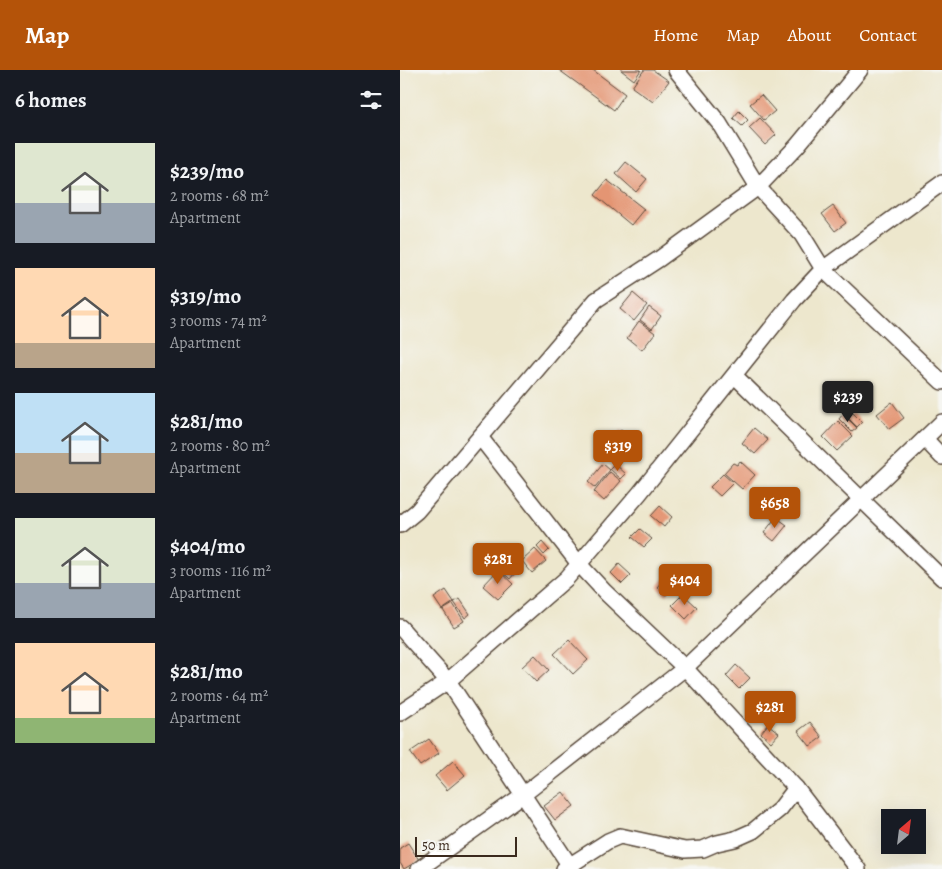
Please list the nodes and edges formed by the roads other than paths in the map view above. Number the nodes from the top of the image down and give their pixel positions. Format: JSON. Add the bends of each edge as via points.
{"nodes":[{"id":1,"x":676,"y":70,"type":"edge"},
{"id":2,"x":860,"y":70,"type":"edge"},
{"id":3,"x":942,"y":183,"type":"edge"},
{"id":4,"x":758,"y":186,"type":"junction"},
{"id":5,"x":823,"y":269,"type":"junction"},
{"id":6,"x":735,"y":376,"type":"junction"},
{"id":7,"x":942,"y":382,"type":"edge"},
{"id":8,"x":942,"y":422,"type":"edge"},
{"id":9,"x":480,"y":437,"type":"junction"},
{"id":10,"x":924,"y":439,"type":"junction"},
{"id":11,"x":942,"y":457,"type":"edge"},
{"id":12,"x":861,"y":500,"type":"junction"},
{"id":13,"x":400,"y":525,"type":"edge"},
{"id":14,"x":579,"y":564,"type":"junction"},
{"id":15,"x":942,"y":578,"type":"edge"},
{"id":16,"x":400,"y":627,"type":"edge"},
{"id":17,"x":685,"y":668,"type":"junction"},
{"id":18,"x":448,"y":680,"type":"junction"},
{"id":19,"x":400,"y":713,"type":"edge"},
{"id":20,"x":796,"y":788,"type":"junction"},
{"id":21,"x":524,"y":794,"type":"junction"},
{"id":22,"x":569,"y":868,"type":"edge"},
{"id":23,"x":419,"y":869,"type":"edge"},
{"id":24,"x":858,"y":869,"type":"edge"}],
"edges":[{"from":1,"to":4,"type":"street","via":[[719,123]]},
{"from":2,"to":4,"type":"street","via":[[797,146]]},
{"from":3,"to":5,"type":"street"},
{"from":4,"to":5,"type":"street","via":[[802,235]]},
{"from":4,"to":9,"type":"street","via":[[659,259],[596,300]]},
{"from":5,"to":6,"type":"street","via":[[794,300]]},
{"from":5,"to":7,"type":"street"},
{"from":6,"to":12,"type":"street"},
{"from":6,"to":14,"type":"street"},
{"from":8,"to":10,"type":"street"},
{"from":9,"to":13,"type":"street","via":[[417,512]]},
{"from":9,"to":14,"type":"street"},
{"from":10,"to":11,"type":"street"},
{"from":10,"to":12,"type":"street"},
{"from":12,"to":15,"type":"street"},
{"from":12,"to":17,"type":"street"},
{"from":14,"to":17,"type":"street"},
{"from":14,"to":18,"type":"street","via":[[567,578]]},
{"from":16,"to":18,"type":"street"},
{"from":17,"to":20,"type":"street"},
{"from":17,"to":21,"type":"street"},
{"from":18,"to":19,"type":"street"},
{"from":18,"to":21,"type":"street"},
{"from":20,"to":22,"type":"street","via":[[780,809],[753,831],[735,839],[703,849],[685,850],[620,836],[595,848]]},
{"from":20,"to":24,"type":"street"},
{"from":21,"to":22,"type":"street"},
{"from":21,"to":23,"type":"street"}]}
